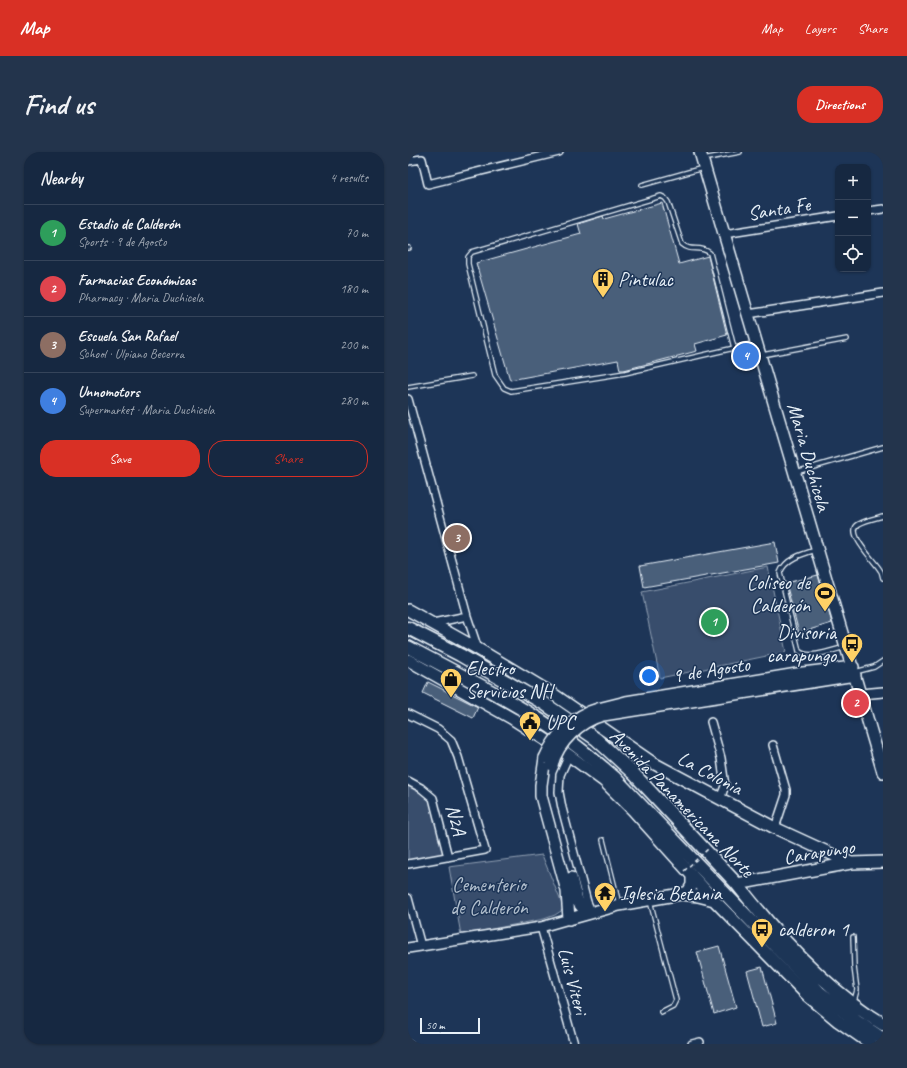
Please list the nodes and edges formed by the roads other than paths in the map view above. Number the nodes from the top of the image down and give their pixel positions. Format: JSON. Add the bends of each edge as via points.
{"nodes":[{"id":1,"x":559,"y":152,"type":"edge"},
{"id":2,"x":740,"y":152,"type":"edge"},
{"id":3,"x":702,"y":159,"type":"edge"},
{"id":4,"x":408,"y":161,"type":"edge"},
{"id":5,"x":642,"y":185,"type":"dead end"},
{"id":6,"x":883,"y":209,"type":"edge"},
{"id":7,"x":871,"y":211,"type":"edge"},
{"id":8,"x":835,"y":216,"type":"edge"},
{"id":9,"x":724,"y":234,"type":"junction"},
{"id":10,"x":883,"y":293,"type":"edge"},
{"id":11,"x":748,"y":314,"type":"junction"},
{"id":12,"x":847,"y":339,"type":"dead end"},
{"id":13,"x":757,"y":343,"type":"junction"},
{"id":14,"x":734,"y":348,"type":"junction"},
{"id":15,"x":760,"y":355,"type":"junction"},
{"id":16,"x":472,"y":376,"type":"dead end"},
{"id":17,"x":408,"y":388,"type":"edge"},
{"id":18,"x":408,"y":399,"type":"edge"},
{"id":19,"x":883,"y":447,"type":"edge"},
{"id":20,"x":795,"y":472,"type":"junction"},
{"id":21,"x":883,"y":516,"type":"edge"},
{"id":22,"x":817,"y":550,"type":"junction"},
{"id":23,"x":883,"y":578,"type":"edge"},
{"id":24,"x":408,"y":610,"type":"edge"},
{"id":25,"x":467,"y":616,"type":"junction"},
{"id":26,"x":433,"y":623,"type":"junction"},
{"id":27,"x":408,"y":628,"type":"edge"},
{"id":28,"x":847,"y":646,"type":"junction"},
{"id":29,"x":408,"y":647,"type":"edge"},
{"id":30,"x":478,"y":649,"type":"junction"},
{"id":31,"x":408,"y":660,"type":"edge"},
{"id":32,"x":883,"y":661,"type":"edge"},
{"id":33,"x":854,"y":671,"type":"junction"},
{"id":34,"x":883,"y":692,"type":"edge"},
{"id":35,"x":861,"y":694,"type":"junction"},
{"id":36,"x":408,"y":714,"type":"edge"},
{"id":37,"x":711,"y":722,"type":"dead end"},
{"id":38,"x":773,"y":744,"type":"dead end"},
{"id":39,"x":569,"y":755,"type":"junction"},
{"id":40,"x":548,"y":761,"type":"junction"},
{"id":41,"x":883,"y":772,"type":"edge"},
{"id":42,"x":408,"y":781,"type":"edge"},
{"id":43,"x":720,"y":798,"type":"junction"},
{"id":44,"x":775,"y":828,"type":"junction"},
{"id":45,"x":604,"y":840,"type":"dead end"},
{"id":46,"x":448,"y":857,"type":"junction"},
{"id":47,"x":883,"y":862,"type":"edge"},
{"id":48,"x":851,"y":863,"type":"junction"},
{"id":49,"x":408,"y":864,"type":"edge"},
{"id":50,"x":688,"y":874,"type":"junction"},
{"id":51,"x":737,"y":884,"type":"junction"},
{"id":52,"x":681,"y":894,"type":"junction"},
{"id":53,"x":408,"y":898,"type":"edge"},
{"id":54,"x":650,"y":900,"type":"junction"},
{"id":55,"x":714,"y":900,"type":"junction"},
{"id":56,"x":619,"y":905,"type":"junction"},
{"id":57,"x":590,"y":913,"type":"junction"},
{"id":58,"x":569,"y":918,"type":"junction"},
{"id":59,"x":541,"y":927,"type":"junction"},
{"id":60,"x":853,"y":937,"type":"dead end"},
{"id":61,"x":421,"y":946,"type":"junction"},
{"id":62,"x":408,"y":948,"type":"edge"},
{"id":63,"x":853,"y":1004,"type":"junction"},
{"id":64,"x":661,"y":1012,"type":"dead end"},
{"id":65,"x":883,"y":1024,"type":"edge"},
{"id":66,"x":883,"y":1039,"type":"edge"},
{"id":67,"x":408,"y":1042,"type":"edge"},
{"id":68,"x":700,"y":1042,"type":"dead end"},
{"id":69,"x":411,"y":1044,"type":"edge"},
{"id":70,"x":574,"y":1044,"type":"edge"},
{"id":71,"x":692,"y":1044,"type":"edge"},
{"id":72,"x":871,"y":1044,"type":"edge"}],
"edges":[{"from":1,"to":4,"type":"street","via":[[428,184],[422,159]]},
{"from":2,"to":3,"type":"lane"},
{"from":3,"to":5,"type":"lane"},
{"from":3,"to":9,"type":"main road","name":"Maria Duchicela"},
{"from":6,"to":7,"type":"street"},
{"from":8,"to":9,"type":"street","name":"Santa Fe"},
{"from":9,"to":11,"type":"main road","name":"Maria Duchicela"},
{"from":10,"to":11,"type":"street"},
{"from":11,"to":13,"type":"main road","name":"Maria Duchicela"},
{"from":12,"to":15,"type":"lane"},
{"from":13,"to":14,"type":"lane"},
{"from":13,"to":15,"type":"main road","name":"Maria Duchicela"},
{"from":14,"to":14,"type":"lane","via":[[710,253],[700,247],[692,249],[682,244],[668,202],[661,196],[472,252],[468,257],[495,375],[504,388],[511,391],[625,373]]},
{"from":15,"to":20,"type":"main road","name":"Maria Duchicela"},
{"from":16,"to":17,"type":"lane"},
{"from":18,"to":25,"type":"street"},
{"from":19,"to":20,"type":"lane"},
{"from":20,"to":22,"type":"main road","name":"Maria Duchicela"},
{"from":21,"to":23,"type":"lane","via":[[858,524],[855,529],[860,544],[881,571]]},
{"from":22,"to":28,"type":"main road","name":"Maria Duchicela"},
{"from":22,"to":28,"type":"lane","via":[[795,557],[782,566],[780,573],[799,651],[804,655],[819,654]]},
{"from":24,"to":26,"type":"main road"},
{"from":25,"to":26,"type":"street"},
{"from":25,"to":30,"type":"street"},
{"from":26,"to":30,"type":"main road"},
{"from":27,"to":51,"type":"highway","name":"Avenida Panamericana Norte","via":[[545,704],[596,740],[633,773]]},
{"from":28,"to":33,"type":"main road","name":"Maria Duchicela"},
{"from":29,"to":66,"type":"highway","name":"Avenida Panamericana Norte","via":[[521,708],[590,756],[614,777],[819,992]]},
{"from":30,"to":43,"type":"main road","name":"La Colonia","via":[[553,694],[653,763]]},
{"from":31,"to":39,"type":"main road","name":"Avenida Panamericana Norte","via":[[513,719]]},
{"from":32,"to":33,"type":"lane","via":[[874,667]]},
{"from":33,"to":35,"type":"main road","name":"Maria Duchicela"},
{"from":33,"to":40,"type":"main road","name":"9 de Agosto","bridge":true,"via":[[601,712],[573,732]]},
{"from":34,"to":35,"type":"street"},
{"from":35,"to":41,"type":"main road","name":"Maria Duchicela"},
{"from":36,"to":46,"type":"street","via":[[438,729],[451,740],[485,850]]},
{"from":37,"to":43,"type":"street","via":[[721,758],[725,786]]},
{"from":38,"to":44,"type":"street","via":[[786,790]]},
{"from":39,"to":50,"type":"main road","name":"Avenida Panamericana Norte","via":[[604,781],[633,810]]},
{"from":39,"to":57,"type":"street","via":[[560,775],[559,792]]},
{"from":40,"to":57,"type":"main road","name":"9 de Agosto","via":[[548,795],[577,901],[582,909]]},
{"from":40,"to":58,"type":"main road","name":"9 de Agosto","via":[[541,785],[541,796],[567,891]]},
{"from":42,"to":46,"type":"street","name":"N2A","via":[[433,798]]},
{"from":43,"to":44,"type":"main road","name":"La Colonia"},
{"from":44,"to":48,"type":"main road","name":"La Colonia"},
{"from":45,"to":56,"type":"lane"},
{"from":46,"to":49,"type":"street"},
{"from":47,"to":48,"type":"main road","name":"Carapungo"},
{"from":48,"to":51,"type":"main road","name":"Carapungo"},
{"from":50,"to":52,"type":"main road","via":[[692,885],[688,892]]},
{"from":50,"to":55,"type":"main road","name":"Avenida Panamericana Norte"},
{"from":51,"to":63,"type":"highway","name":"Avenida Panamericana Norte","via":[[789,945]]},
{"from":52,"to":54,"type":"main road"},
{"from":52,"to":55,"type":"main road"},
{"from":53,"to":61,"type":"street"},
{"from":54,"to":56,"type":"main road"},
{"from":54,"to":64,"type":"lane","via":[[676,1000],[673,1006]]},
{"from":55,"to":72,"type":"main road","name":"Avenida Panamericana Norte","via":[[808,996]]},
{"from":56,"to":57,"type":"main road"},
{"from":57,"to":58,"type":"main road"},
{"from":58,"to":59,"type":"street"},
{"from":59,"to":61,"type":"street"},
{"from":59,"to":70,"type":"street","name":"Luis Viteri"},
{"from":60,"to":63,"type":"lane","via":[[857,990]]},
{"from":61,"to":62,"type":"street"},
{"from":63,"to":65,"type":"highway","name":"Avenida Panamericana Norte"},
{"from":67,"to":69,"type":"lane"},
{"from":68,"to":71,"type":"street"}]}
